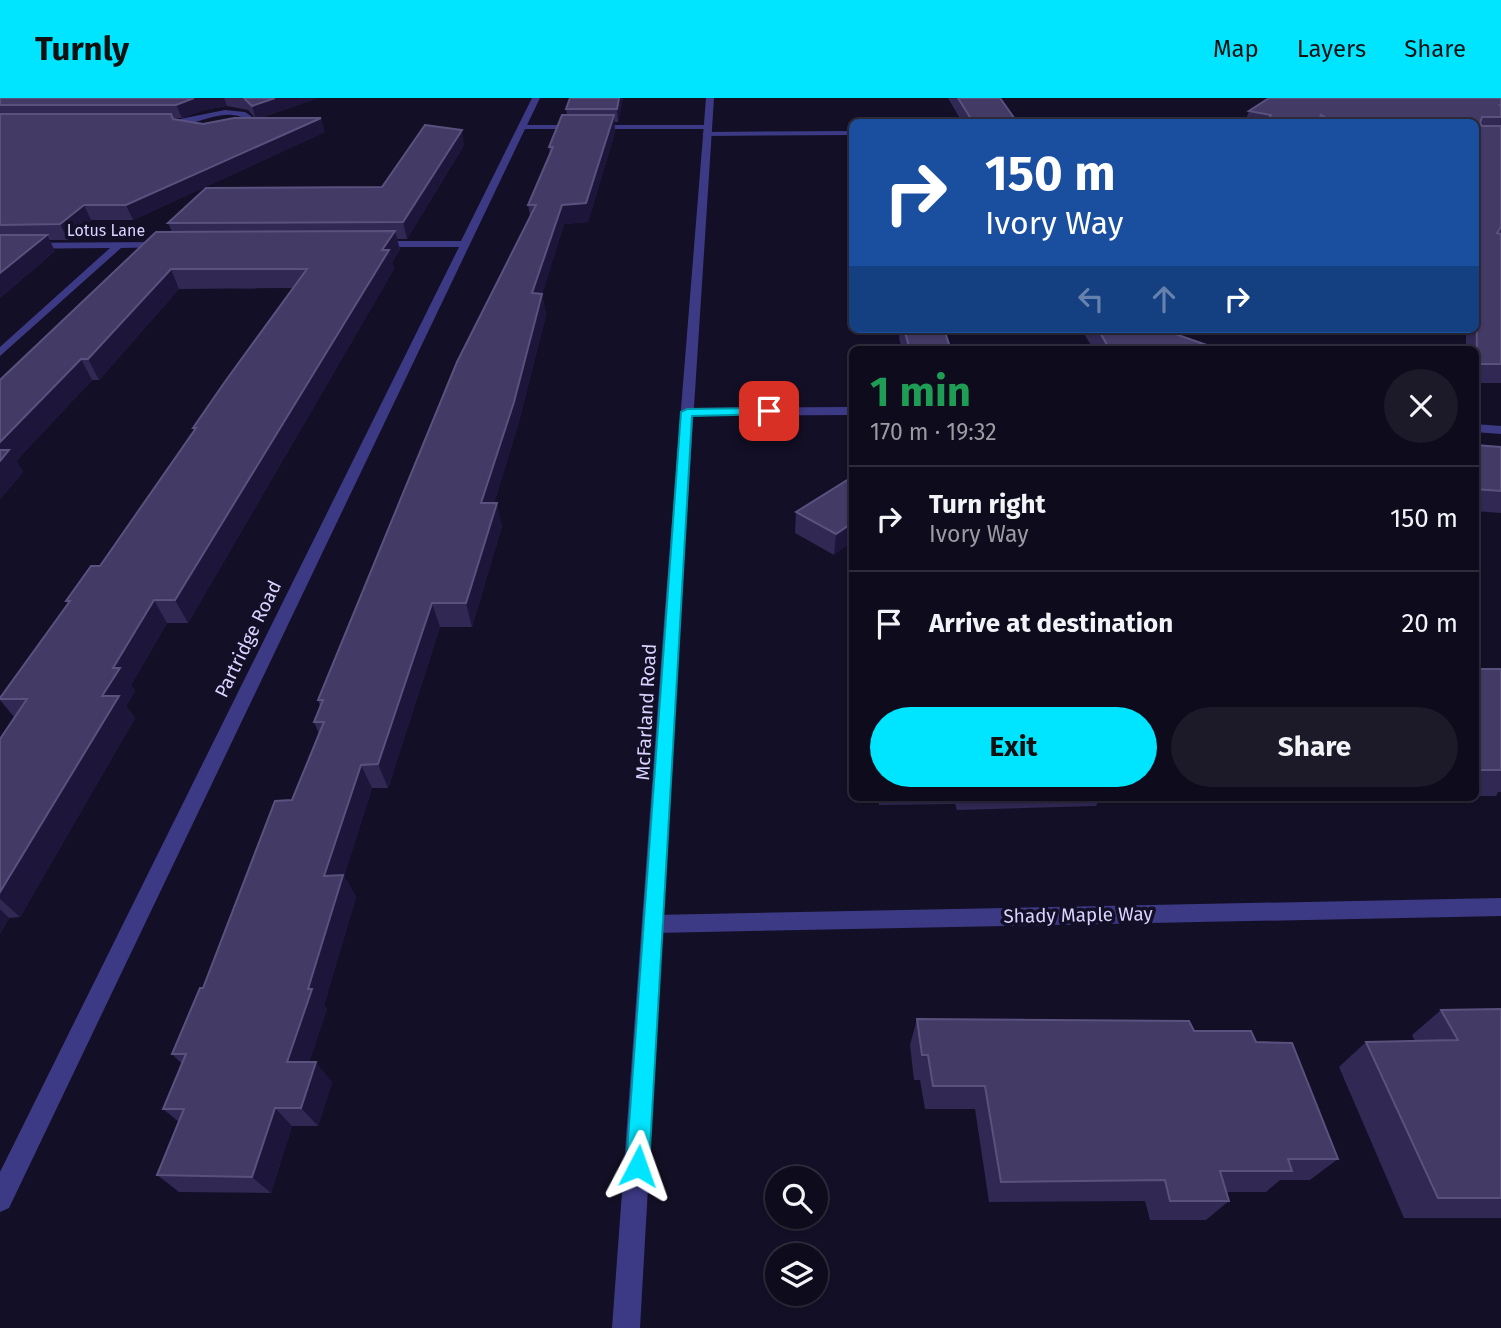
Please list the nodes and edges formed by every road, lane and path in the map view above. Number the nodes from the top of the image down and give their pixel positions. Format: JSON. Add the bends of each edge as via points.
{"nodes":[{"id":1,"x":536,"y":98,"type":"edge"},
{"id":2,"x":710,"y":98,"type":"edge"},
{"id":3,"x":157,"y":123,"type":"edge"},
{"id":4,"x":183,"y":123,"type":"junction"},
{"id":5,"x":522,"y":127,"type":"junction"},
{"id":6,"x":707,"y":130,"type":"junction"},
{"id":7,"x":190,"y":131,"type":"edge"},
{"id":8,"x":222,"y":131,"type":"edge"},
{"id":9,"x":849,"y":133,"type":"edge"},
{"id":10,"x":369,"y":244,"type":"edge"},
{"id":11,"x":464,"y":244,"type":"junction"},
{"id":12,"x":119,"y":245,"type":"junction"},
{"id":13,"x":179,"y":245,"type":"edge"},
{"id":14,"x":0,"y":246,"type":"edge"},
{"id":15,"x":0,"y":353,"type":"edge"},
{"id":16,"x":849,"y":411,"type":"edge"},
{"id":17,"x":687,"y":412,"type":"junction"},
{"id":18,"x":1479,"y":428,"type":"edge"},
{"id":19,"x":1501,"y":430,"type":"edge"},
{"id":20,"x":1501,"y":907,"type":"edge"},
{"id":21,"x":654,"y":923,"type":"junction"},
{"id":22,"x":0,"y":1199,"type":"edge"},
{"id":23,"x":626,"y":1328,"type":"edge"}],
"edges":[{"from":1,"to":5,"type":"street","name":"Partridge Road"},
{"from":2,"to":6,"type":"street","name":"McFarland Road"},
{"from":3,"to":4,"type":"street"},
{"from":4,"to":7,"type":"street","via":[[182,128]]},
{"from":4,"to":8,"type":"street","via":[[214,113],[250,117],[243,125]]},
{"from":5,"to":6,"type":"street"},
{"from":5,"to":11,"type":"street","name":"Partridge Road"},
{"from":6,"to":9,"type":"street"},
{"from":6,"to":17,"type":"street","name":"McFarland Road"},
{"from":10,"to":11,"type":"street"},
{"from":11,"to":22,"type":"street","name":"Partridge Road"},
{"from":12,"to":13,"type":"street","name":"Lotus Lane"},
{"from":12,"to":14,"type":"street","name":"Lotus Lane"},
{"from":12,"to":15,"type":"street"},
{"from":16,"to":17,"type":"street"},
{"from":17,"to":21,"type":"street","name":"McFarland Road"},
{"from":18,"to":19,"type":"street"},
{"from":20,"to":21,"type":"street","name":"Shady Maple Way"},
{"from":21,"to":23,"type":"street","name":"McFarland Road"}]}
